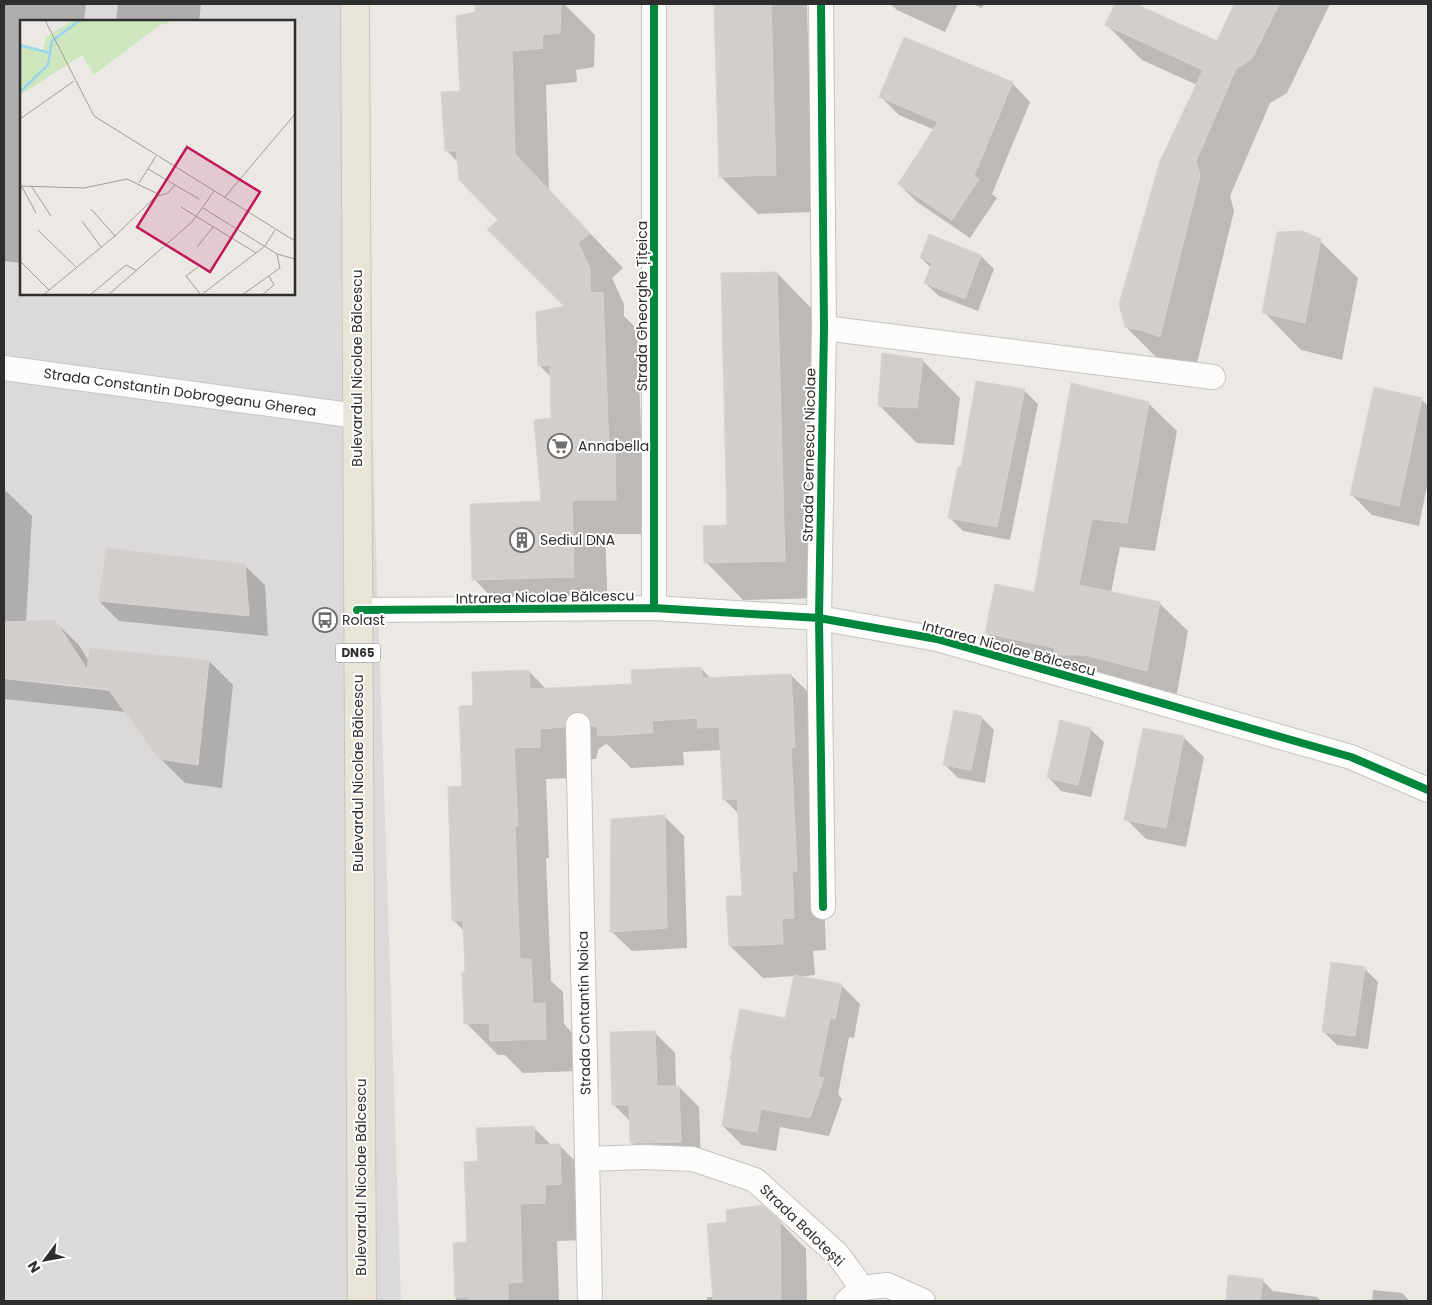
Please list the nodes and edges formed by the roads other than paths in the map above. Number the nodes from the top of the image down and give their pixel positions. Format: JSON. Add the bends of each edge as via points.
{"nodes":[{"id":1,"x":355,"y":4,"type":"edge"},
{"id":2,"x":654,"y":4,"type":"edge"},
{"id":3,"x":821,"y":4,"type":"edge"},
{"id":4,"x":824,"y":328,"type":"junction"},
{"id":5,"x":4,"y":368,"type":"edge"},
{"id":6,"x":1212,"y":377,"type":"dead end"},
{"id":7,"x":357,"y":416,"type":"junction"},
{"id":8,"x":654,"y":608,"type":"junction"},
{"id":9,"x":357,"y":610,"type":"junction"},
{"id":10,"x":819,"y":618,"type":"junction"},
{"id":11,"x":578,"y":725,"type":"dead end"},
{"id":12,"x":1428,"y":790,"type":"edge"},
{"id":13,"x":823,"y":907,"type":"dead end"},
{"id":14,"x":587,"y":1159,"type":"junction"},
{"id":15,"x":854,"y":1294,"type":"edge"},
{"id":16,"x":362,"y":1301,"type":"edge"},
{"id":17,"x":590,"y":1301,"type":"edge"},
{"id":18,"x":923,"y":1301,"type":"edge"}],
"edges":[{"from":1,"to":7,"type":"main road","name":"Bulevardul Nicolae Bălcescu","number":"DN65"},
{"from":2,"to":8,"type":"street","name":"Strada Gheorghe Țițeica"},
{"from":3,"to":4,"type":"street","name":"Strada Cernescu Nicolae"},
{"from":4,"to":6,"type":"street"},
{"from":4,"to":10,"type":"street","name":"Strada Cernescu Nicolae"},
{"from":5,"to":7,"type":"street","name":"Strada Constantin Dobrogeanu Gherea"},
{"from":7,"to":9,"type":"main road","name":"Bulevardul Nicolae Bălcescu","number":"DN65"},
{"from":8,"to":9,"type":"street","name":"Intrarea Nicolae Bălcescu"},
{"from":8,"to":10,"type":"street","name":"Intrarea Nicolae Bălcescu"},
{"from":9,"to":16,"type":"main road","name":"Bulevardul Nicolae Bălcescu","number":"DN65"},
{"from":10,"to":12,"type":"street","name":"Intrarea Nicolae Bălcescu","via":[[946,642],[1351,757]]},
{"from":10,"to":13,"type":"street","name":"Strada Cernescu Nicolae"},
{"from":11,"to":14,"type":"street","name":"Strada Contantin Noica"},
{"from":14,"to":15,"type":"street","name":"Strada Balotești","via":[[692,1159],[755,1180],[838,1255]]},
{"from":14,"to":17,"type":"street","name":"Strada Contantin Noica"},
{"from":15,"to":18,"type":"street","name":"Strada Balotești","via":[[887,1285]]}]}
